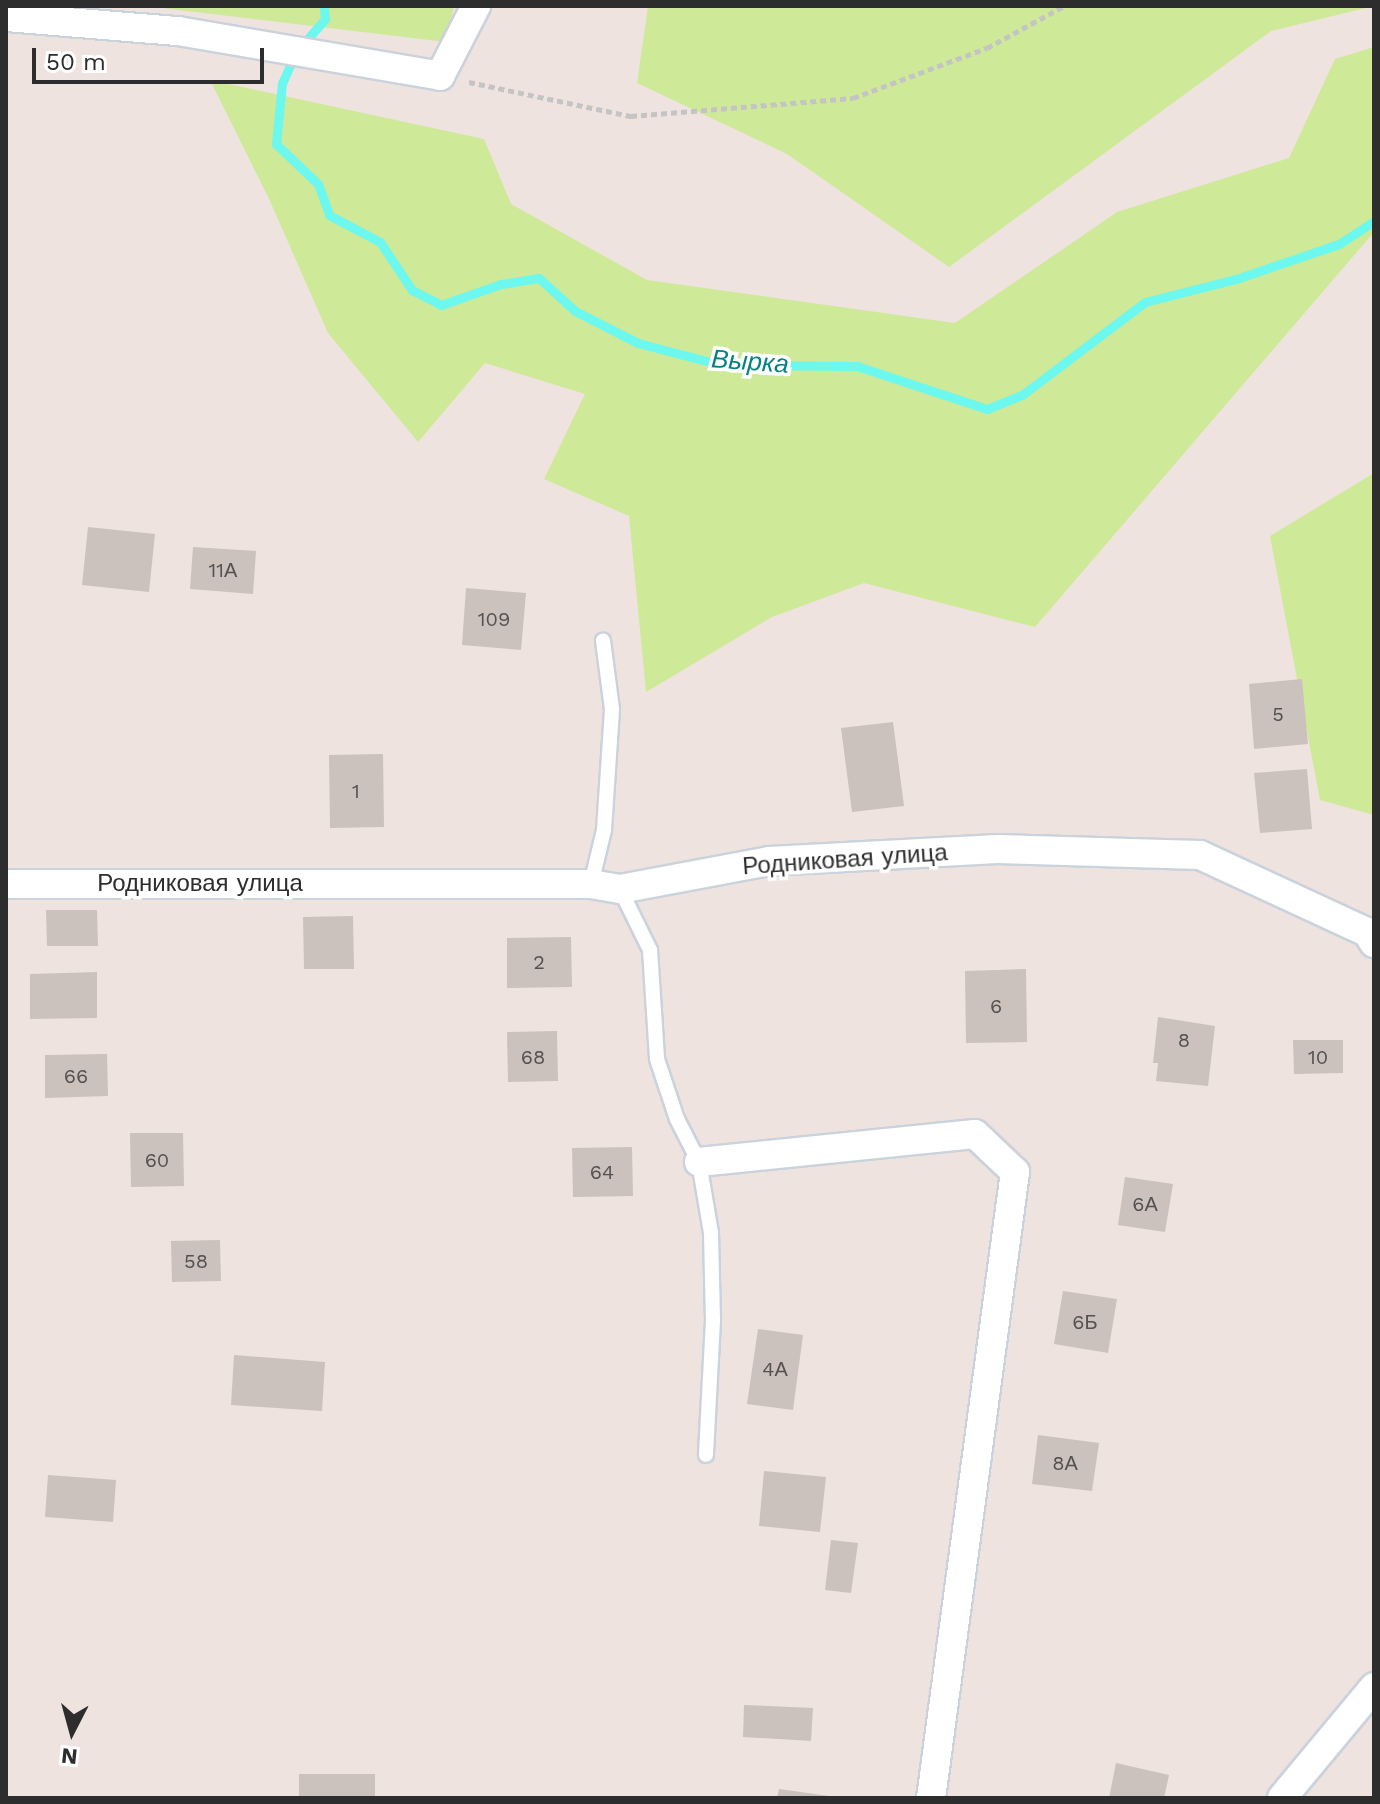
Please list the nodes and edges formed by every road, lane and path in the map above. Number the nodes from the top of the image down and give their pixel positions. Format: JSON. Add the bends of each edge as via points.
{"nodes":[{"id":1,"x":476,"y":6,"type":"edge"},
{"id":2,"x":1064,"y":6,"type":"edge"},
{"id":3,"x":6,"y":17,"type":"edge"},
{"id":4,"x":440,"y":76,"type":"junction"},
{"id":5,"x":603,"y":641,"type":"dead end"},
{"id":6,"x":6,"y":884,"type":"edge"},
{"id":7,"x":591,"y":884,"type":"junction"},
{"id":8,"x":620,"y":889,"type":"junction"},
{"id":9,"x":1374,"y":943,"type":"edge"},
{"id":10,"x":699,"y":1162,"type":"junction"},
{"id":11,"x":706,"y":1455,"type":"dead end"},
{"id":12,"x":1374,"y":1687,"type":"edge"},
{"id":13,"x":931,"y":1798,"type":"edge"},
{"id":14,"x":1282,"y":1798,"type":"edge"}],
"edges":[{"from":1,"to":4,"type":"street"},
{"from":2,"to":4,"type":"path","via":[[987,48],[853,98],[631,116]]},
{"from":3,"to":4,"type":"street","via":[[178,31]]},
{"from":5,"to":7,"type":"lane","via":[[612,709],[604,830]]},
{"from":6,"to":7,"type":"street","name":"Родниковая улица"},
{"from":7,"to":8,"type":"street","name":"Родниковая улица"},
{"from":8,"to":9,"type":"street","name":"Родниковая улица","via":[[769,861],[998,849],[1200,855],[1367,932]]},
{"from":8,"to":10,"type":"lane","via":[[650,950],[657,1059],[677,1119]]},
{"from":10,"to":11,"type":"lane","via":[[712,1247]]},
{"from":10,"to":13,"type":"street","via":[[975,1134],[1015,1172]]},
{"from":12,"to":14,"type":"street"}]}
